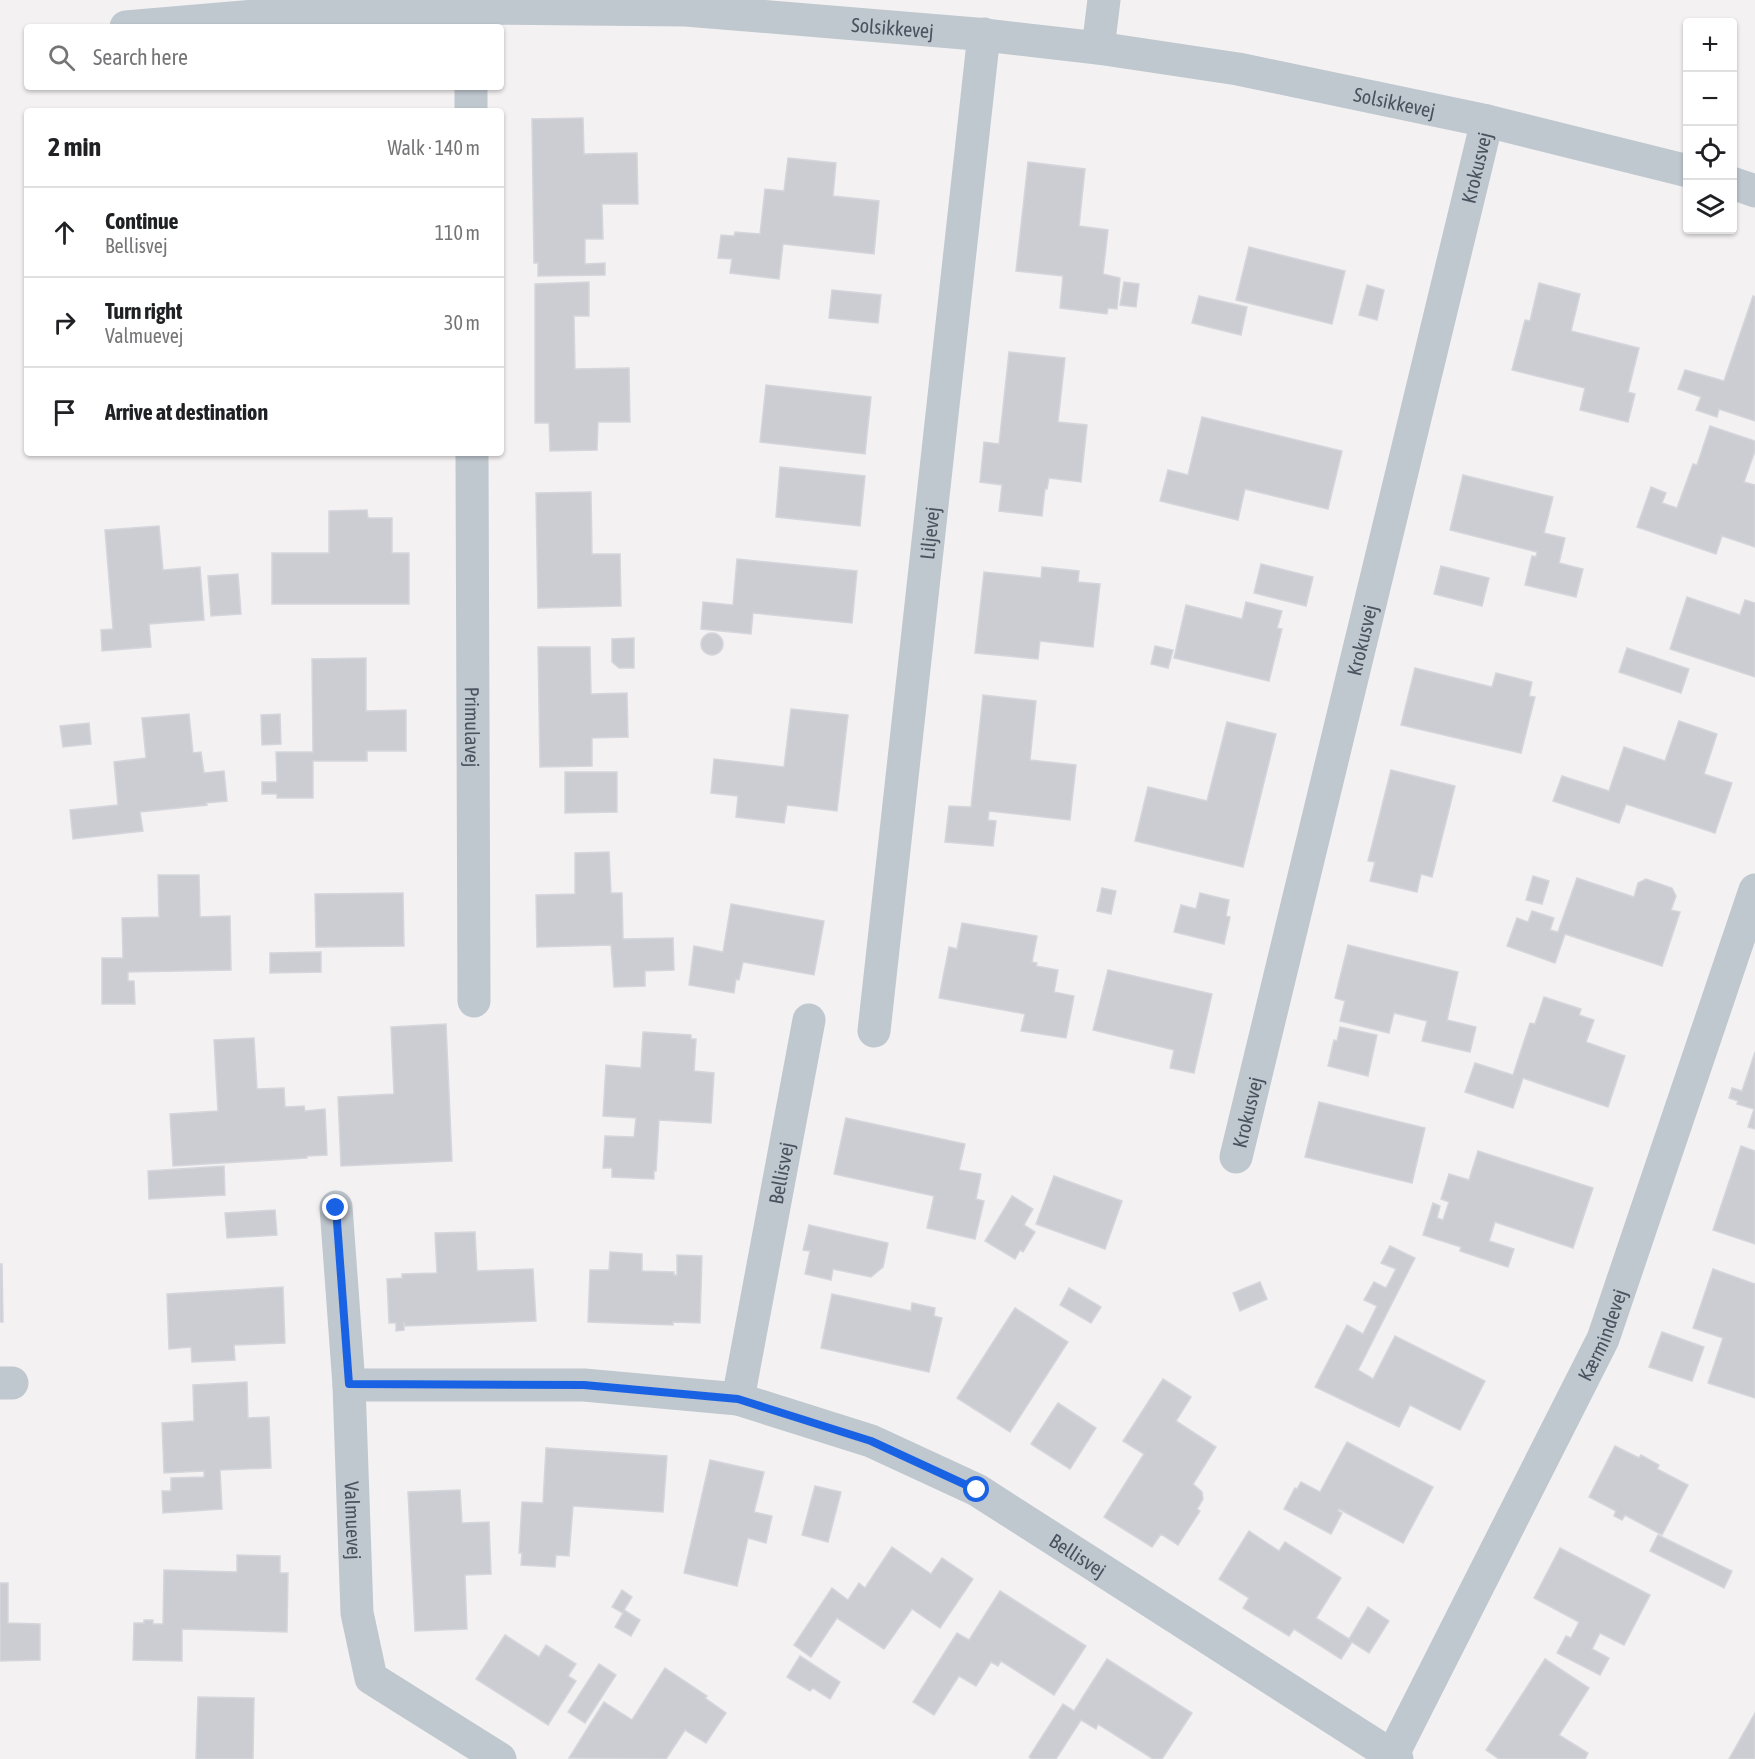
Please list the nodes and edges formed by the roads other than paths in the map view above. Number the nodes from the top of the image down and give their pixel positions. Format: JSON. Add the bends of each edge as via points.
{"nodes":[{"id":1,"x":1104,"y":0,"type":"edge"},
{"id":2,"x":686,"y":5,"type":"edge"},
{"id":3,"x":265,"y":7,"type":"edge"},
{"id":4,"x":471,"y":17,"type":"edge"},
{"id":5,"x":147,"y":24,"type":"edge"},
{"id":6,"x":984,"y":34,"type":"junction"},
{"id":7,"x":1098,"y":48,"type":"junction"},
{"id":8,"x":471,"y":90,"type":"edge"},
{"id":9,"x":471,"y":108,"type":"edge"},
{"id":10,"x":1487,"y":121,"type":"junction"},
{"id":11,"x":1683,"y":170,"type":"edge"},
{"id":12,"x":1737,"y":185,"type":"edge"},
{"id":13,"x":1755,"y":191,"type":"edge"},
{"id":14,"x":472,"y":456,"type":"edge"},
{"id":15,"x":1755,"y":890,"type":"edge"},
{"id":16,"x":474,"y":1001,"type":"dead end"},
{"id":17,"x":809,"y":1020,"type":"dead end"},
{"id":18,"x":874,"y":1031,"type":"dead end"},
{"id":19,"x":1236,"y":1157,"type":"dead end"},
{"id":20,"x":336,"y":1208,"type":"dead end"},
{"id":21,"x":349,"y":1384,"type":"junction"},
{"id":22,"x":738,"y":1399,"type":"junction"},
{"id":23,"x":1394,"y":1757,"type":"edge"},
{"id":24,"x":500,"y":1759,"type":"edge"}],
"edges":[{"from":1,"to":7,"type":"street"},
{"from":2,"to":4,"type":"street","name":"Solsikkevej"},
{"from":2,"to":6,"type":"street","name":"Solsikkevej"},
{"from":3,"to":4,"type":"street","name":"Solsikkevej"},
{"from":3,"to":5,"type":"street","name":"Solsikkevej"},
{"from":6,"to":7,"type":"street","name":"Solsikkevej"},
{"from":6,"to":18,"type":"street","name":"Liljevej"},
{"from":7,"to":10,"type":"street","name":"Solsikkevej","via":[[1238,69]]},
{"from":8,"to":9,"type":"street"},
{"from":10,"to":11,"type":"street","name":"Solsikkevej"},
{"from":10,"to":19,"type":"street","name":"Krokusvej"},
{"from":12,"to":13,"type":"street"},
{"from":14,"to":16,"type":"street","name":"Primulavej"},
{"from":15,"to":23,"type":"street","name":"Kærmindevej","via":[[1603,1339]]},
{"from":17,"to":22,"type":"street","name":"Bellisvej"},
{"from":20,"to":21,"type":"street","name":"Valmuevej"},
{"from":21,"to":22,"type":"street","name":"Bellisvej","via":[[584,1385]]},
{"from":21,"to":24,"type":"street","name":"Valmuevej","via":[[357,1613],[371,1678]]},
{"from":22,"to":23,"type":"street","name":"Bellisvej","via":[[871,1441],[977,1490]]}]}
